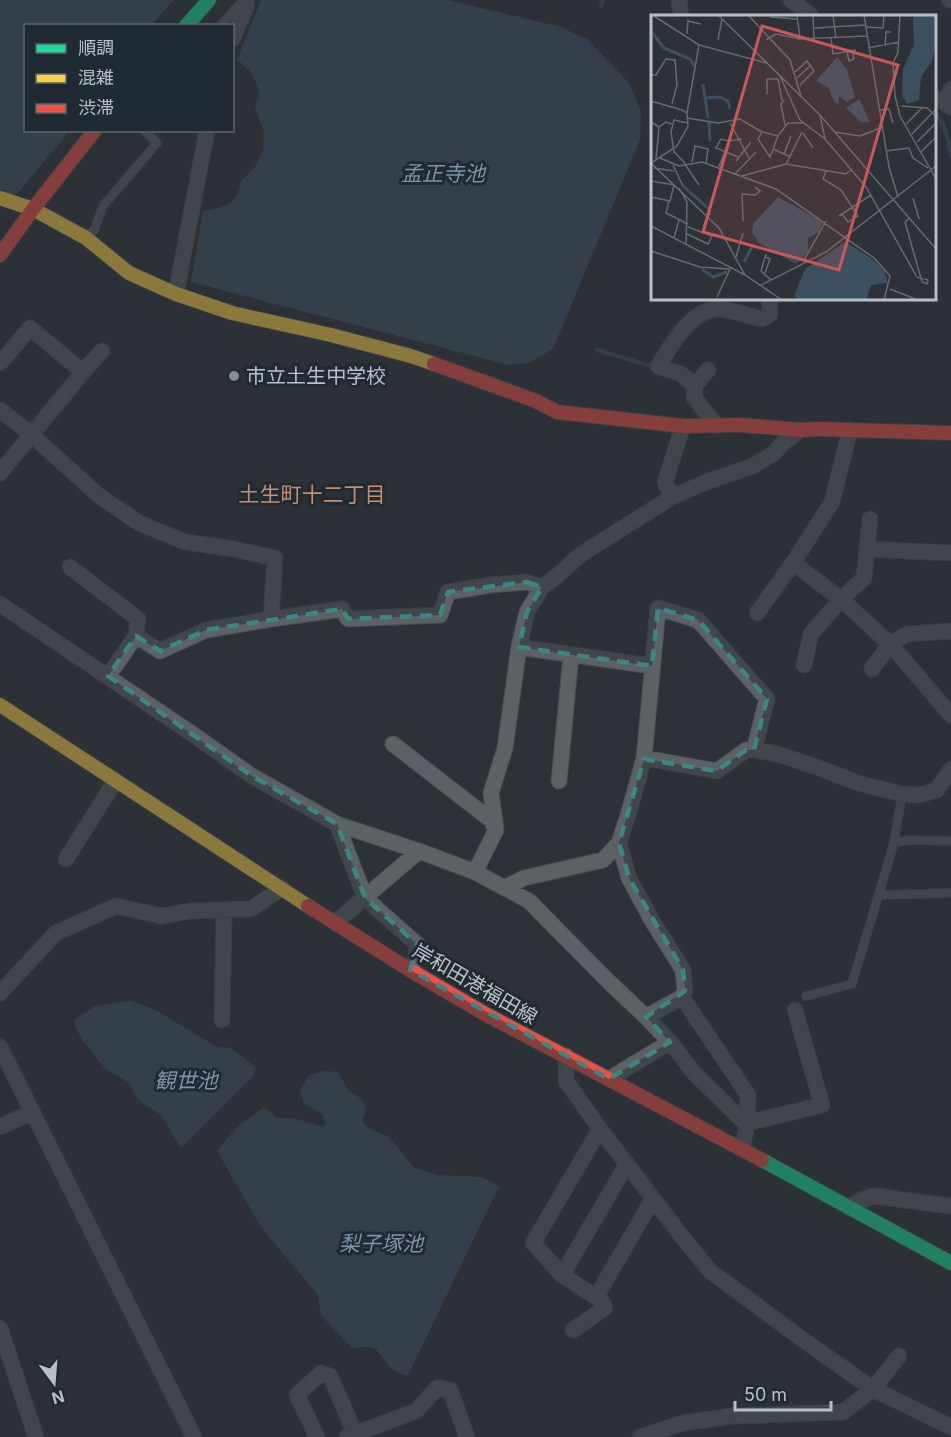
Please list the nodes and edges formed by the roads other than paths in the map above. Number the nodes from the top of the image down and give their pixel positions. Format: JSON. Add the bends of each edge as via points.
{"nodes":[{"id":1,"x":209,"y":0,"type":"edge"},
{"id":2,"x":679,"y":0,"type":"edge"},
{"id":3,"x":791,"y":0,"type":"edge"},
{"id":4,"x":245,"y":2,"type":"edge"},
{"id":5,"x":681,"y":15,"type":"edge"},
{"id":6,"x":810,"y":15,"type":"edge"},
{"id":7,"x":188,"y":24,"type":"edge"},
{"id":8,"x":222,"y":24,"type":"edge"},
{"id":9,"x":234,"y":34,"type":"edge"},
{"id":10,"x":951,"y":89,"type":"edge"},
{"id":11,"x":943,"y":103,"type":"edge"},
{"id":12,"x":93,"y":132,"type":"edge"},
{"id":13,"x":146,"y":132,"type":"edge"},
{"id":14,"x":207,"y":132,"type":"edge"},
{"id":15,"x":0,"y":198,"type":"edge"},
{"id":16,"x":33,"y":209,"type":"junction"},
{"id":17,"x":86,"y":238,"type":"junction"},
{"id":18,"x":0,"y":255,"type":"edge"},
{"id":19,"x":176,"y":294,"type":"junction"},
{"id":20,"x":769,"y":300,"type":"edge"},
{"id":21,"x":102,"y":351,"type":"dead end"},
{"id":22,"x":0,"y":363,"type":"edge"},
{"id":23,"x":708,"y":370,"type":"dead end"},
{"id":24,"x":83,"y":372,"type":"junction"},
{"id":25,"x":695,"y":386,"type":"junction"},
{"id":26,"x":0,"y":410,"type":"edge"},
{"id":27,"x":683,"y":426,"type":"junction"},
{"id":28,"x":716,"y":426,"type":"junction"},
{"id":29,"x":800,"y":430,"type":"junction"},
{"id":30,"x":850,"y":430,"type":"junction"},
{"id":31,"x":951,"y":433,"type":"edge"},
{"id":32,"x":32,"y":435,"type":"junction"},
{"id":33,"x":0,"y":472,"type":"edge"},
{"id":34,"x":672,"y":497,"type":"junction"},
{"id":35,"x":870,"y":519,"type":"dead end"},
{"id":36,"x":867,"y":549,"type":"junction"},
{"id":37,"x":951,"y":554,"type":"edge"},
{"id":38,"x":793,"y":563,"type":"junction"},
{"id":39,"x":70,"y":567,"type":"dead end"},
{"id":40,"x":542,"y":587,"type":"junction"},
{"id":41,"x":841,"y":599,"type":"junction"},
{"id":42,"x":0,"y":603,"type":"edge"},
{"id":43,"x":757,"y":613,"type":"dead end"},
{"id":44,"x":272,"y":618,"type":"junction"},
{"id":45,"x":951,"y":631,"type":"edge"},
{"id":46,"x":136,"y":636,"type":"junction"},
{"id":47,"x":890,"y":644,"type":"junction"},
{"id":48,"x":519,"y":647,"type":"junction"},
{"id":49,"x":571,"y":655,"type":"junction"},
{"id":50,"x":804,"y":665,"type":"dead end"},
{"id":51,"x":652,"y":666,"type":"junction"},
{"id":52,"x":873,"y":669,"type":"dead end"},
{"id":53,"x":108,"y":676,"type":"junction"},
{"id":54,"x":0,"y":705,"type":"edge"},
{"id":55,"x":951,"y":715,"type":"edge"},
{"id":56,"x":393,"y":744,"type":"dead end"},
{"id":57,"x":754,"y":750,"type":"junction"},
{"id":58,"x":644,"y":758,"type":"junction"},
{"id":59,"x":951,"y":769,"type":"edge"},
{"id":60,"x":116,"y":780,"type":"junction"},
{"id":61,"x":559,"y":781,"type":"dead end"},
{"id":62,"x":902,"y":794,"type":"junction"},
{"id":63,"x":337,"y":824,"type":"junction"},
{"id":64,"x":496,"y":830,"type":"junction"},
{"id":65,"x":951,"y":841,"type":"edge"},
{"id":66,"x":619,"y":843,"type":"junction"},
{"id":67,"x":894,"y":843,"type":"junction"},
{"id":68,"x":419,"y":851,"type":"junction"},
{"id":69,"x":74,"y":855,"type":"dead end"},
{"id":70,"x":475,"y":872,"type":"junction"},
{"id":71,"x":282,"y":888,"type":"junction"},
{"id":72,"x":504,"y":888,"type":"junction"},
{"id":73,"x":951,"y":893,"type":"edge"},
{"id":74,"x":878,"y":895,"type":"junction"},
{"id":75,"x":365,"y":898,"type":"junction"},
{"id":76,"x":224,"y":910,"type":"junction"},
{"id":77,"x":335,"y":923,"type":"junction"},
{"id":78,"x":410,"y":970,"type":"junction"},
{"id":79,"x":0,"y":993,"type":"edge"},
{"id":80,"x":806,"y":996,"type":"dead end"},
{"id":81,"x":682,"y":997,"type":"junction"},
{"id":82,"x":795,"y":1010,"type":"dead end"},
{"id":83,"x":646,"y":1017,"type":"junction"},
{"id":84,"x":222,"y":1020,"type":"dead end"},
{"id":85,"x":670,"y":1042,"type":"junction"},
{"id":86,"x":0,"y":1047,"type":"edge"},
{"id":87,"x":566,"y":1056,"type":"junction"},
{"id":88,"x":609,"y":1079,"type":"junction"},
{"id":89,"x":32,"y":1112,"type":"junction"},
{"id":90,"x":747,"y":1125,"type":"junction"},
{"id":91,"x":0,"y":1127,"type":"edge"},
{"id":92,"x":600,"y":1129,"type":"junction"},
{"id":93,"x":742,"y":1149,"type":"junction"},
{"id":94,"x":627,"y":1164,"type":"junction"},
{"id":95,"x":653,"y":1198,"type":"junction"},
{"id":96,"x":951,"y":1206,"type":"edge"},
{"id":97,"x":848,"y":1207,"type":"junction"},
{"id":98,"x":951,"y":1263,"type":"edge"},
{"id":99,"x":562,"y":1275,"type":"junction"},
{"id":100,"x":596,"y":1297,"type":"junction"},
{"id":101,"x":0,"y":1328,"type":"edge"},
{"id":102,"x":573,"y":1330,"type":"dead end"},
{"id":103,"x":899,"y":1356,"type":"dead end"},
{"id":104,"x":873,"y":1389,"type":"junction"},
{"id":105,"x":951,"y":1427,"type":"edge"},
{"id":106,"x":684,"y":1430,"type":"edge"},
{"id":107,"x":356,"y":1435,"type":"edge"},
{"id":108,"x":36,"y":1437,"type":"edge"},
{"id":109,"x":195,"y":1437,"type":"edge"},
{"id":110,"x":317,"y":1437,"type":"edge"},
{"id":111,"x":467,"y":1437,"type":"edge"},
{"id":112,"x":640,"y":1437,"type":"edge"}],
"edges":[{"from":1,"to":7,"type":"street"},
{"from":2,"to":5,"type":"street"},
{"from":3,"to":6,"type":"street"},
{"from":4,"to":8,"type":"lane"},
{"from":4,"to":9,"type":"street"},
{"from":10,"to":11,"type":"street"},
{"from":12,"to":16,"type":"street"},
{"from":13,"to":17,"type":"lane","via":[[157,143],[103,206],[94,230]]},
{"from":14,"to":19,"type":"street"},
{"from":15,"to":16,"type":"street"},
{"from":16,"to":17,"type":"street"},
{"from":16,"to":18,"type":"street"},
{"from":17,"to":19,"type":"street","via":[[129,273]]},
{"from":19,"to":27,"type":"street","via":[[232,312],[411,356],[557,412]]},
{"from":20,"to":25,"type":"street","via":[[770,314],[763,320],[718,309],[704,312],[680,331],[658,366],[681,374]]},
{"from":21,"to":24,"type":"street"},
{"from":22,"to":24,"type":"street","via":[[30,328]]},
{"from":23,"to":25,"type":"street"},
{"from":24,"to":32,"type":"street"},
{"from":25,"to":28,"type":"street","via":[[694,397]]},
{"from":26,"to":32,"type":"street"},
{"from":27,"to":28,"type":"street"},
{"from":27,"to":34,"type":"street","via":[[665,482]]},
{"from":28,"to":29,"type":"street"},
{"from":29,"to":30,"type":"street"},
{"from":29,"to":34,"type":"street","via":[[753,466]]},
{"from":30,"to":31,"type":"street"},
{"from":30,"to":38,"type":"street","via":[[832,502]]},
{"from":32,"to":33,"type":"street"},
{"from":32,"to":44,"type":"street","via":[[98,495],[139,523],[185,542],[275,558]]},
{"from":34,"to":40,"type":"street","via":[[580,555]]},
{"from":35,"to":36,"type":"street"},
{"from":36,"to":37,"type":"street"},
{"from":36,"to":41,"type":"street","via":[[864,578]]},
{"from":38,"to":41,"type":"street"},
{"from":38,"to":43,"type":"street"},
{"from":39,"to":46,"type":"street","via":[[138,619]]},
{"from":40,"to":44,"type":"street","via":[[527,582],[448,592],[440,615],[348,619],[342,609]]},
{"from":40,"to":48,"type":"street","via":[[527,612]]},
{"from":41,"to":47,"type":"street"},
{"from":41,"to":50,"type":"street","via":[[811,634]]},
{"from":42,"to":53,"type":"street"},
{"from":44,"to":46,"type":"street","via":[[206,630],[160,651]]},
{"from":45,"to":47,"type":"street","via":[[907,634]]},
{"from":46,"to":53,"type":"street"},
{"from":47,"to":52,"type":"street"},
{"from":47,"to":55,"type":"street"},
{"from":48,"to":49,"type":"street"},
{"from":48,"to":64,"type":"street","via":[[506,748],[491,794]]},
{"from":49,"to":51,"type":"street"},
{"from":49,"to":61,"type":"street"},
{"from":51,"to":57,"type":"street","via":[[658,608],[698,620],[767,699]]},
{"from":51,"to":58,"type":"street"},
{"from":53,"to":63,"type":"street","via":[[252,776]]},
{"from":54,"to":60,"type":"street","name":"岸和田港福田線"},
{"from":56,"to":64,"type":"street","via":[[491,820]]},
{"from":57,"to":58,"type":"street","via":[[746,750],[717,771]]},
{"from":57,"to":62,"type":"street","via":[[778,754],[858,783]]},
{"from":58,"to":66,"type":"street"},
{"from":59,"to":62,"type":"street","via":[[937,789],[920,795]]},
{"from":60,"to":69,"type":"street"},
{"from":60,"to":71,"type":"street","name":"岸和田港福田線"},
{"from":62,"to":67,"type":"lane"},
{"from":63,"to":68,"type":"street"},
{"from":63,"to":75,"type":"street"},
{"from":64,"to":70,"type":"street"},
{"from":65,"to":67,"type":"lane"},
{"from":66,"to":72,"type":"street","via":[[603,860],[524,878]]},
{"from":66,"to":81,"type":"street","via":[[629,878],[683,970]]},
{"from":67,"to":74,"type":"lane"},
{"from":68,"to":70,"type":"street"},
{"from":68,"to":75,"type":"street"},
{"from":70,"to":72,"type":"street"},
{"from":71,"to":76,"type":"street","via":[[251,909]]},
{"from":71,"to":77,"type":"street","name":"岸和田港福田線"},
{"from":72,"to":83,"type":"street","via":[[529,901]]},
{"from":73,"to":74,"type":"lane"},
{"from":74,"to":80,"type":"lane","via":[[852,984]]},
{"from":75,"to":77,"type":"street"},
{"from":75,"to":78,"type":"street","via":[[418,945]]},
{"from":76,"to":79,"type":"street","via":[[162,916],[116,906],[56,933]]},
{"from":76,"to":84,"type":"street"},
{"from":77,"to":78,"type":"street","name":"岸和田港福田線"},
{"from":78,"to":87,"type":"street","name":"岸和田港福田線"},
{"from":81,"to":83,"type":"street"},
{"from":81,"to":90,"type":"street","via":[[748,1095]]},
{"from":82,"to":90,"type":"street","via":[[822,1105]]},
{"from":83,"to":85,"type":"street"},
{"from":85,"to":88,"type":"street"},
{"from":85,"to":90,"type":"street","via":[[695,1074]]},
{"from":86,"to":89,"type":"street"},
{"from":87,"to":88,"type":"street","name":"岸和田港福田線"},
{"from":87,"to":92,"type":"street","via":[[566,1081]]},
{"from":88,"to":93,"type":"street","name":"岸和田港福田線"},
{"from":89,"to":91,"type":"street"},
{"from":89,"to":109,"type":"street"},
{"from":90,"to":93,"type":"street"},
{"from":92,"to":94,"type":"street"},
{"from":92,"to":99,"type":"street","via":[[533,1243]]},
{"from":93,"to":97,"type":"street","name":"岸和田港福田線"},
{"from":94,"to":95,"type":"street"},
{"from":94,"to":99,"type":"street"},
{"from":95,"to":100,"type":"street"},
{"from":95,"to":104,"type":"street","via":[[710,1271]]},
{"from":96,"to":97,"type":"street","via":[[873,1196]]},
{"from":97,"to":98,"type":"street","name":"岸和田港福田線"},
{"from":99,"to":100,"type":"street"},
{"from":100,"to":102,"type":"street","via":[[605,1308]]},
{"from":101,"to":108,"type":"street"},
{"from":103,"to":104,"type":"street"},
{"from":104,"to":105,"type":"street"},
{"from":104,"to":106,"type":"street","via":[[843,1412],[733,1416]]},
{"from":106,"to":112,"type":"street"},
{"from":107,"to":110,"type":"street","via":[[330,1376],[321,1372],[297,1395]]},
{"from":107,"to":111,"type":"street","via":[[416,1411],[437,1388],[450,1390]]}]}
